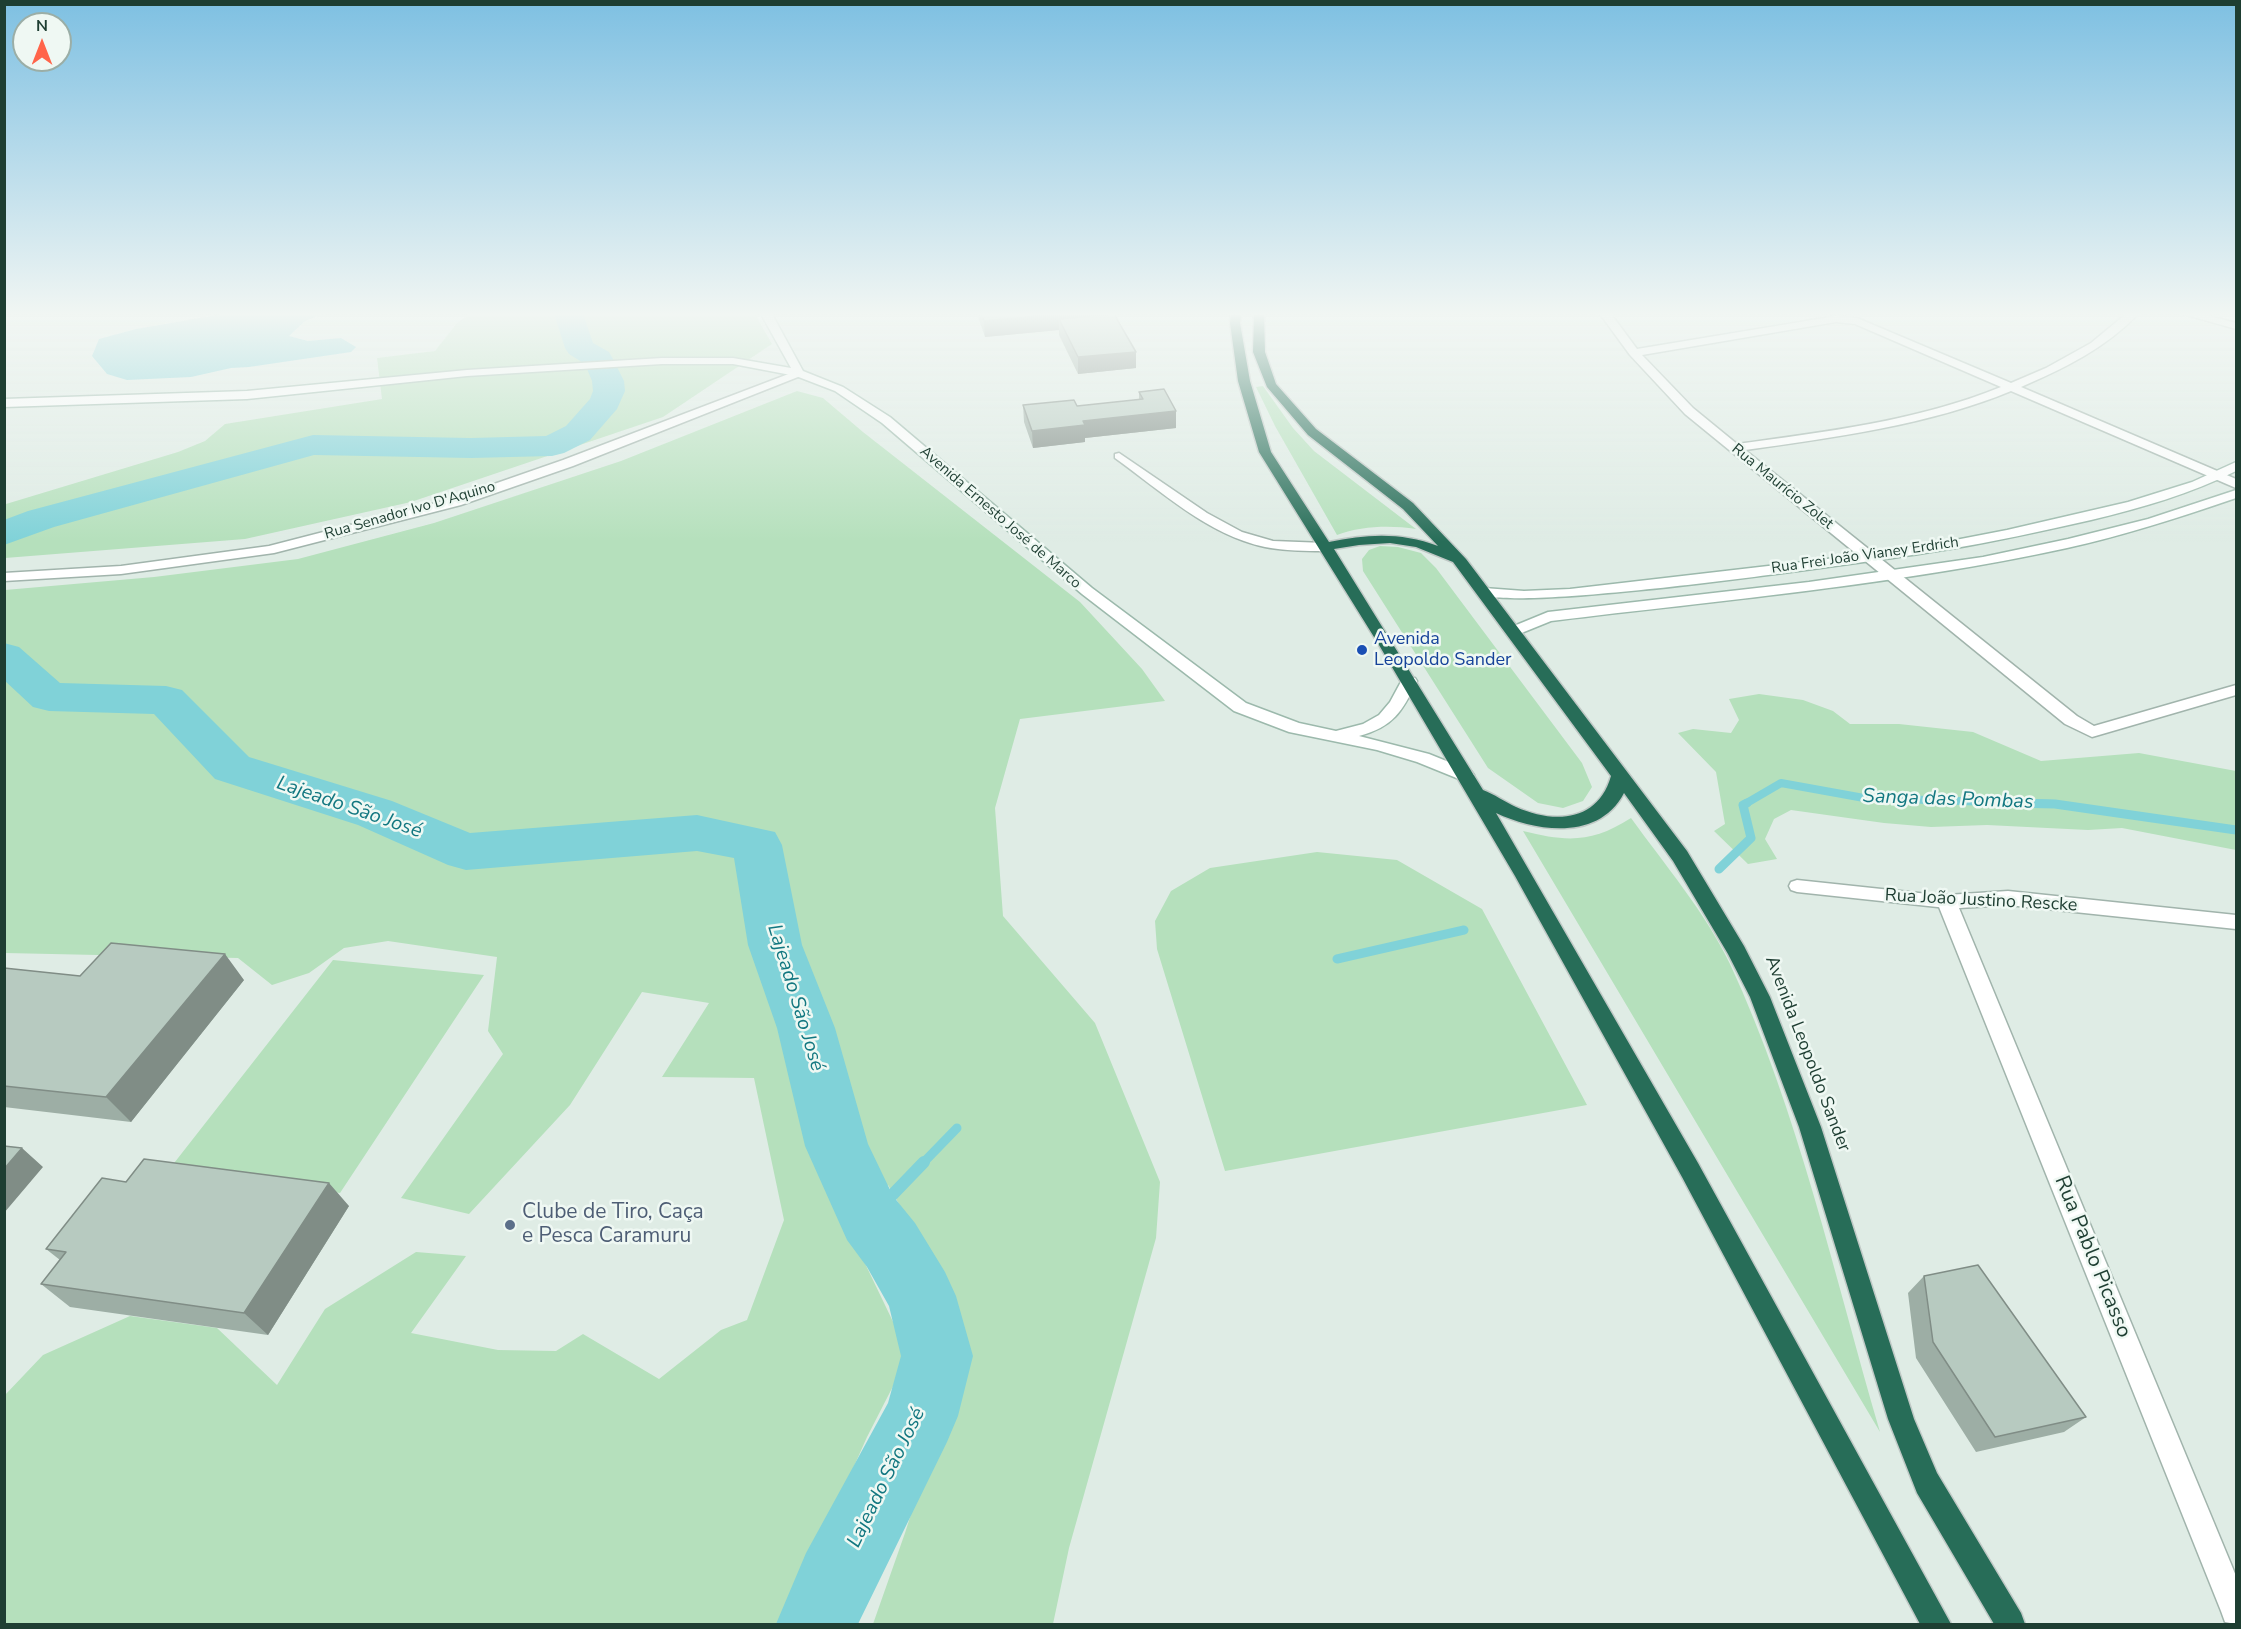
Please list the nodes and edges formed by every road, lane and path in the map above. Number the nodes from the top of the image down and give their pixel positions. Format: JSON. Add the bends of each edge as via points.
{"nodes":[{"id":1,"x":294,"y":390,"type":"edge"},
{"id":2,"x":755,"y":390,"type":"edge"},
{"id":3,"x":841,"y":390,"type":"edge"},
{"id":4,"x":1247,"y":390,"type":"edge"},
{"id":5,"x":1274,"y":390,"type":"edge"},
{"id":6,"x":1669,"y":390,"type":"edge"},
{"id":7,"x":2002,"y":390,"type":"edge"},
{"id":8,"x":2014,"y":390,"type":"edge"},
{"id":9,"x":4,"y":403,"type":"edge"},
{"id":10,"x":1734,"y":448,"type":"junction"},
{"id":11,"x":1119,"y":456,"type":"dead end"},
{"id":12,"x":2236,"y":466,"type":"edge"},
{"id":13,"x":2216,"y":476,"type":"junction"},
{"id":14,"x":2236,"y":484,"type":"edge"},
{"id":15,"x":2236,"y":494,"type":"edge"},
{"id":16,"x":1325,"y":547,"type":"junction"},
{"id":17,"x":1871,"y":557,"type":"junction"},
{"id":18,"x":1461,"y":562,"type":"junction"},
{"id":19,"x":1892,"y":575,"type":"junction"},
{"id":20,"x":4,"y":577,"type":"edge"},
{"id":21,"x":1484,"y":592,"type":"junction"},
{"id":22,"x":1514,"y":631,"type":"junction"},
{"id":23,"x":1409,"y":681,"type":"junction"},
{"id":24,"x":2236,"y":690,"type":"edge"},
{"id":25,"x":1329,"y":734,"type":"junction"},
{"id":26,"x":1465,"y":775,"type":"junction"},
{"id":27,"x":1620,"y":776,"type":"junction"},
{"id":28,"x":1477,"y":792,"type":"junction"},
{"id":29,"x":1797,"y":886,"type":"dead end"},
{"id":30,"x":1947,"y":902,"type":"junction"},
{"id":31,"x":2236,"y":922,"type":"edge"},
{"id":32,"x":2236,"y":1611,"type":"edge"},
{"id":33,"x":1936,"y":1624,"type":"edge"},
{"id":34,"x":2010,"y":1624,"type":"edge"}],
"edges":[{"from":1,"to":9,"type":"street","name":"Avenida Ernesto José de Marco"},
{"from":2,"to":20,"type":"street","name":"Rua Senador Ivo D'Aquino","via":[[456,502],[269,550],[120,570]]},
{"from":3,"to":25,"type":"street","name":"Avenida Ernesto José de Marco","via":[[886,420],[1087,591],[1224,697],[1269,720]]},
{"from":4,"to":16,"type":"highway","via":[[1265,452]]},
{"from":5,"to":18,"type":"highway","name":"Avenida Leopoldo Sander","via":[[1312,432],[1408,506]]},
{"from":6,"to":10,"type":"street","name":"Rua Maurício Zolet"},
{"from":7,"to":10,"type":"street","via":[[1888,423]]},
{"from":8,"to":13,"type":"street"},
{"from":10,"to":17,"type":"street","name":"Rua Maurício Zolet"},
{"from":11,"to":16,"type":"lane","via":[[1234,531],[1280,546]]},
{"from":12,"to":13,"type":"street","name":"Rua Frei João Vianey Erdrich"},
{"from":13,"to":14,"type":"street"},
{"from":13,"to":17,"type":"street","name":"Rua Frei João Vianey Erdrich","via":[[2137,503],[2040,528]]},
{"from":15,"to":19,"type":"street","name":"Rua Frei João Vianey Erdrich","via":[[2166,518],[2066,544]]},
{"from":16,"to":18,"type":"highway","via":[[1379,537],[1398,538],[1421,543]]},
{"from":16,"to":23,"type":"highway"},
{"from":17,"to":19,"type":"street","name":"Rua Maurício Zolet"},
{"from":17,"to":21,"type":"street","name":"Rua Frei João Vianey Erdrich","via":[[1570,593]]},
{"from":18,"to":21,"type":"highway","name":"Avenida Leopoldo Sander"},
{"from":19,"to":22,"type":"street","name":"Rua Frei João Vianey Erdrich","via":[[1548,617]]},
{"from":19,"to":24,"type":"street","name":"Rua Maurício Zolet","via":[[2071,720],[2092,732]]},
{"from":21,"to":22,"type":"highway","name":"Avenida Leopoldo Sander"},
{"from":22,"to":27,"type":"highway","name":"Avenida Leopoldo Sander"},
{"from":23,"to":25,"type":"street","name":"Avenida Ernesto José de Marco","via":[[1384,722],[1360,731]]},
{"from":23,"to":26,"type":"highway"},
{"from":25,"to":26,"type":"street","name":"Avenida Ernesto José de Marco","via":[[1389,748]]},
{"from":26,"to":28,"type":"highway"},
{"from":27,"to":28,"type":"highway","via":[[1613,797],[1601,811],[1580,820],[1553,823],[1524,818],[1497,808]]},
{"from":27,"to":34,"type":"highway","name":"Avenida Leopoldo Sander","via":[[1680,856],[1760,997],[1810,1127],[1901,1419],[1927,1483]]},
{"from":28,"to":33,"type":"highway","via":[[1690,1170]]},
{"from":29,"to":30,"type":"lane","name":"Rua João Justino Rescke"},
{"from":30,"to":31,"type":"street","name":"Rua João Justino Rescke","via":[[2008,898]]},
{"from":30,"to":32,"type":"street","name":"Rua Pablo Picasso"}]}
